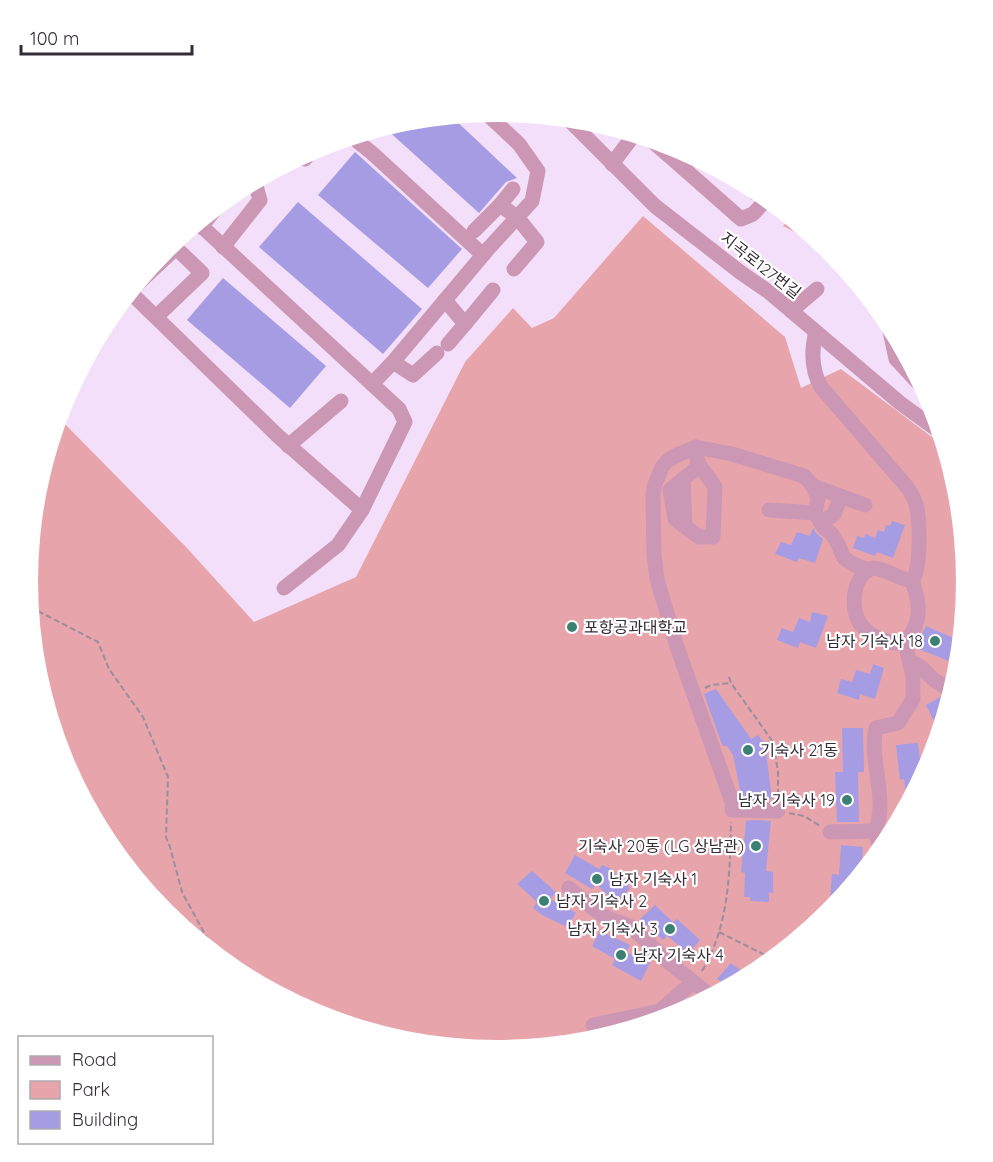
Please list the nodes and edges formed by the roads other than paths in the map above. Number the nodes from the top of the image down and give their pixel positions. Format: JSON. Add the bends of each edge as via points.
{"nodes":[{"id":1,"x":496,"y":122,"type":"edge"},
{"id":2,"x":578,"y":130,"type":"edge"},
{"id":3,"x":629,"y":142,"type":"edge"},
{"id":4,"x":359,"y":143,"type":"edge"},
{"id":5,"x":612,"y":164,"type":"junction"},
{"id":6,"x":691,"y":165,"type":"edge"},
{"id":7,"x":257,"y":189,"type":"edge"},
{"id":8,"x":513,"y":189,"type":"dead end"},
{"id":9,"x":500,"y":205,"type":"junction"},
{"id":10,"x":761,"y":206,"type":"edge"},
{"id":11,"x":517,"y":217,"type":"junction"},
{"id":12,"x":203,"y":228,"type":"edge"},
{"id":13,"x":474,"y":231,"type":"dead end"},
{"id":14,"x":223,"y":247,"type":"junction"},
{"id":15,"x":178,"y":250,"type":"edge"},
{"id":16,"x":483,"y":255,"type":"junction"},
{"id":17,"x":514,"y":269,"type":"dead end"},
{"id":18,"x":817,"y":289,"type":"dead end"},
{"id":19,"x":493,"y":290,"type":"dead end"},
{"id":20,"x":137,"y":296,"type":"edge"},
{"id":21,"x":445,"y":300,"type":"junction"},
{"id":22,"x":791,"y":311,"type":"junction"},
{"id":23,"x":156,"y":317,"type":"junction"},
{"id":24,"x":465,"y":324,"type":"junction"},
{"id":25,"x":816,"y":332,"type":"junction"},
{"id":26,"x":393,"y":362,"type":"junction"},
{"id":27,"x":372,"y":384,"type":"junction"},
{"id":28,"x":340,"y":401,"type":"dead end"},
{"id":29,"x":927,"y":423,"type":"edge"},
{"id":30,"x":288,"y":446,"type":"junction"},
{"id":31,"x":697,"y":455,"type":"junction"},
{"id":32,"x":813,"y":486,"type":"junction"},
{"id":33,"x":841,"y":496,"type":"junction"},
{"id":34,"x":865,"y":505,"type":"dead end"},
{"id":35,"x":362,"y":510,"type":"junction"},
{"id":36,"x":769,"y":510,"type":"dead end"},
{"id":37,"x":818,"y":518,"type":"junction"},
{"id":38,"x":867,"y":570,"type":"junction"},
{"id":39,"x":912,"y":581,"type":"junction"},
{"id":40,"x":284,"y":588,"type":"dead end"},
{"id":41,"x":905,"y":643,"type":"junction"},
{"id":42,"x":911,"y":666,"type":"junction"},
{"id":43,"x":944,"y":685,"type":"edge"},
{"id":44,"x":778,"y":811,"type":"road end"},
{"id":45,"x":876,"y":831,"type":"junction"},
{"id":46,"x":830,"y":832,"type":"road end"},
{"id":47,"x":876,"y":839,"type":"edge"},
{"id":48,"x":569,"y":888,"type":"dead end"},
{"id":49,"x":693,"y":982,"type":"junction"},
{"id":50,"x":704,"y":991,"type":"edge"},
{"id":51,"x":663,"y":1009,"type":"edge"},
{"id":52,"x":653,"y":1012,"type":"edge"},
{"id":53,"x":593,"y":1025,"type":"dead end"}],
"edges":[{"from":1,"to":11,"type":"street","via":[[519,144],[538,171],[532,201]]},
{"from":2,"to":5,"type":"street","name":"지곡로127번길"},
{"from":3,"to":5,"type":"street"},
{"from":4,"to":16,"type":"street"},
{"from":5,"to":22,"type":"street","name":"지곡로127번길","via":[[655,206]]},
{"from":6,"to":10,"type":"street","via":[[741,219]]},
{"from":7,"to":14,"type":"street","via":[[260,201]]},
{"from":8,"to":9,"type":"street"},
{"from":9,"to":11,"type":"street"},
{"from":9,"to":13,"type":"street"},
{"from":11,"to":16,"type":"street"},
{"from":11,"to":17,"type":"street","via":[[537,242]]},
{"from":12,"to":14,"type":"street"},
{"from":14,"to":27,"type":"street"},
{"from":15,"to":23,"type":"street","via":[[202,273]]},
{"from":16,"to":21,"type":"street"},
{"from":18,"to":22,"type":"street"},
{"from":19,"to":24,"type":"street"},
{"from":20,"to":23,"type":"street"},
{"from":21,"to":24,"type":"street"},
{"from":21,"to":26,"type":"street"},
{"from":22,"to":25,"type":"street","name":"지곡로127번길"},
{"from":23,"to":30,"type":"street"},
{"from":24,"to":26,"type":"street","via":[[413,375]]},
{"from":25,"to":29,"type":"street","name":"지곡로127번길"},
{"from":25,"to":39,"type":"street","via":[[812,348],[817,381],[913,496],[918,509],[918,569]]},
{"from":26,"to":27,"type":"street"},
{"from":27,"to":35,"type":"street","via":[[399,409],[405,422]]},
{"from":28,"to":30,"type":"street"},
{"from":30,"to":35,"type":"street"},
{"from":31,"to":31,"type":"street","via":[[715,487],[713,537],[699,537],[675,519],[670,490],[698,467]]},
{"from":31,"to":32,"type":"street","via":[[732,454],[804,476]]},
{"from":31,"to":44,"type":"street","via":[[677,455],[667,462],[654,487],[657,579],[732,810]]},
{"from":32,"to":33,"type":"street"},
{"from":32,"to":37,"type":"street","via":[[818,498]]},
{"from":33,"to":34,"type":"street"},
{"from":33,"to":37,"type":"street","via":[[834,514]]},
{"from":35,"to":40,"type":"street","via":[[338,545]]},
{"from":36,"to":37,"type":"street"},
{"from":37,"to":38,"type":"street","via":[[844,558]]},
{"from":38,"to":39,"type":"street","via":[[881,569]]},
{"from":38,"to":41,"type":"street","via":[[855,590],[858,620],[879,638]]},
{"from":39,"to":41,"type":"street","via":[[918,602],[917,622]]},
{"from":41,"to":42,"type":"street"},
{"from":42,"to":43,"type":"street","via":[[920,666]]},
{"from":42,"to":45,"type":"street","via":[[913,699],[898,723],[876,728],[873,739],[880,796]]},
{"from":45,"to":46,"type":"street"},
{"from":45,"to":47,"type":"street"},
{"from":48,"to":49,"type":"street","via":[[602,915],[633,928]]},
{"from":49,"to":50,"type":"street"},
{"from":49,"to":51,"type":"street"},
{"from":52,"to":53,"type":"street"}]}
